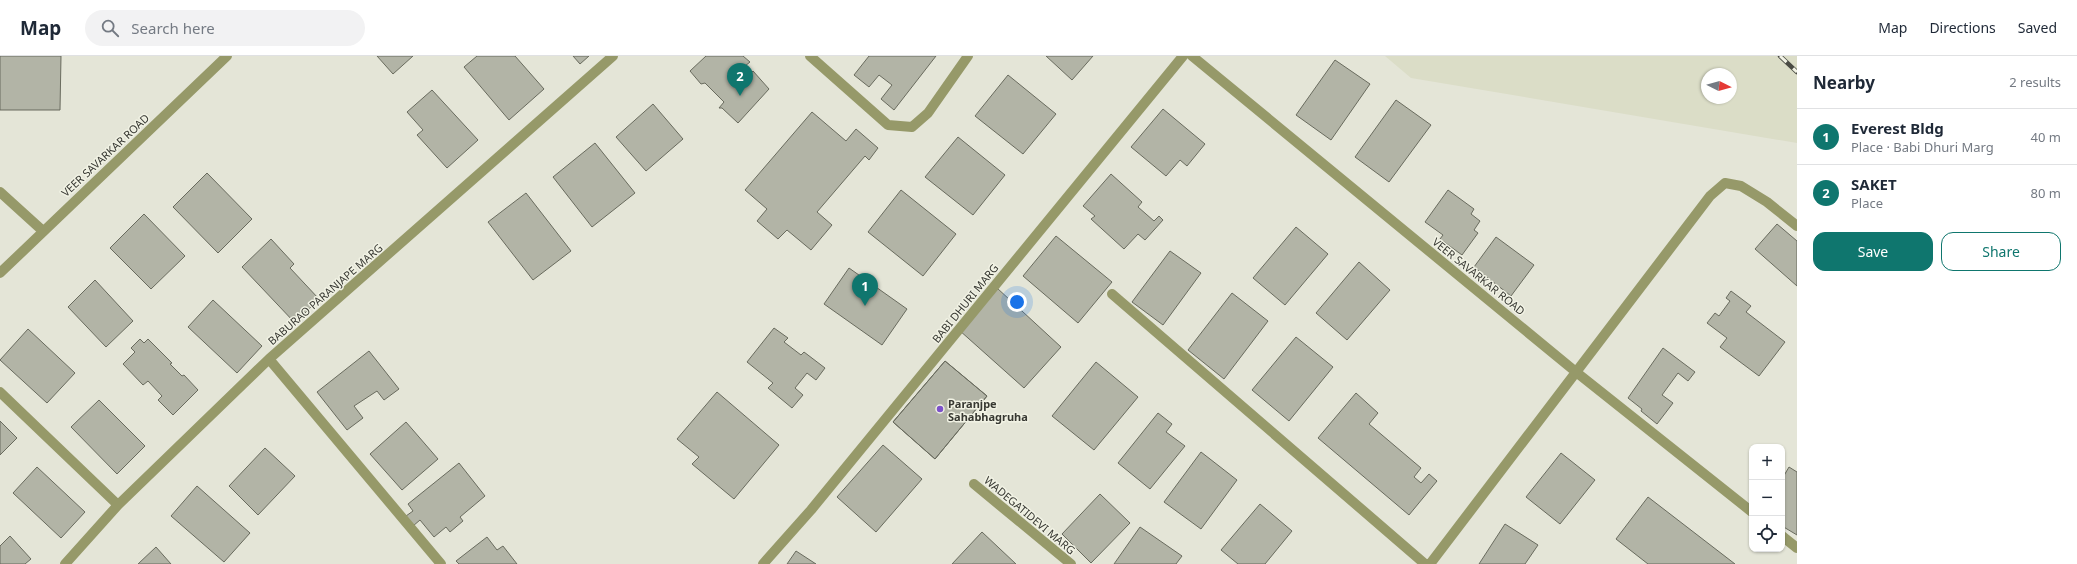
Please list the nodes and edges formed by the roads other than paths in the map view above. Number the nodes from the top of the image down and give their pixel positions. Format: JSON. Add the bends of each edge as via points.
{"nodes":[{"id":1,"x":227,"y":56,"type":"edge"},
{"id":2,"x":613,"y":56,"type":"edge"},
{"id":3,"x":810,"y":56,"type":"edge"},
{"id":4,"x":968,"y":56,"type":"edge"},
{"id":5,"x":1183,"y":56,"type":"edge"},
{"id":6,"x":1192,"y":56,"type":"edge"},
{"id":7,"x":0,"y":192,"type":"edge"},
{"id":8,"x":1797,"y":226,"type":"edge"},
{"id":9,"x":43,"y":231,"type":"junction"},
{"id":10,"x":0,"y":273,"type":"edge"},
{"id":11,"x":1112,"y":294,"type":"dead end"},
{"id":12,"x":269,"y":359,"type":"junction"},
{"id":13,"x":1576,"y":372,"type":"junction"},
{"id":14,"x":0,"y":392,"type":"edge"},
{"id":15,"x":974,"y":484,"type":"dead end"},
{"id":16,"x":118,"y":504,"type":"junction"},
{"id":17,"x":1749,"y":510,"type":"edge"},
{"id":18,"x":1785,"y":538,"type":"edge"},
{"id":19,"x":1797,"y":548,"type":"edge"},
{"id":20,"x":65,"y":564,"type":"edge"},
{"id":21,"x":441,"y":564,"type":"edge"},
{"id":22,"x":763,"y":564,"type":"edge"},
{"id":23,"x":1071,"y":564,"type":"edge"},
{"id":24,"x":1425,"y":564,"type":"edge"},
{"id":25,"x":1430,"y":564,"type":"edge"}],
"edges":[{"from":1,"to":9,"type":"street","name":"VEER SAVARKAR ROAD"},
{"from":2,"to":12,"type":"street","name":"BABURAO PARANJAPE MARG"},
{"from":3,"to":4,"type":"street","via":[[888,125],[912,127],[928,113]]},
{"from":5,"to":22,"type":"street","name":"BABI DHURI MARG","via":[[811,510]]},
{"from":6,"to":13,"type":"street","name":"VEER SAVARKAR ROAD"},
{"from":7,"to":9,"type":"street"},
{"from":8,"to":13,"type":"street","via":[[1767,202],[1741,186],[1725,183],[1710,196]]},
{"from":9,"to":10,"type":"street","name":"VEER SAVARKAR ROAD"},
{"from":11,"to":24,"type":"street"},
{"from":12,"to":16,"type":"street","name":"BABURAO PARANJAPE MARG"},
{"from":12,"to":21,"type":"street"},
{"from":13,"to":17,"type":"street","name":"VEER SAVARKAR ROAD"},
{"from":13,"to":25,"type":"street"},
{"from":14,"to":16,"type":"street"},
{"from":15,"to":23,"type":"street","name":"WADEGATIDEVI MARG"},
{"from":16,"to":20,"type":"street","name":"BABURAO PARANJAPE MARG"},
{"from":18,"to":19,"type":"street"}]}
